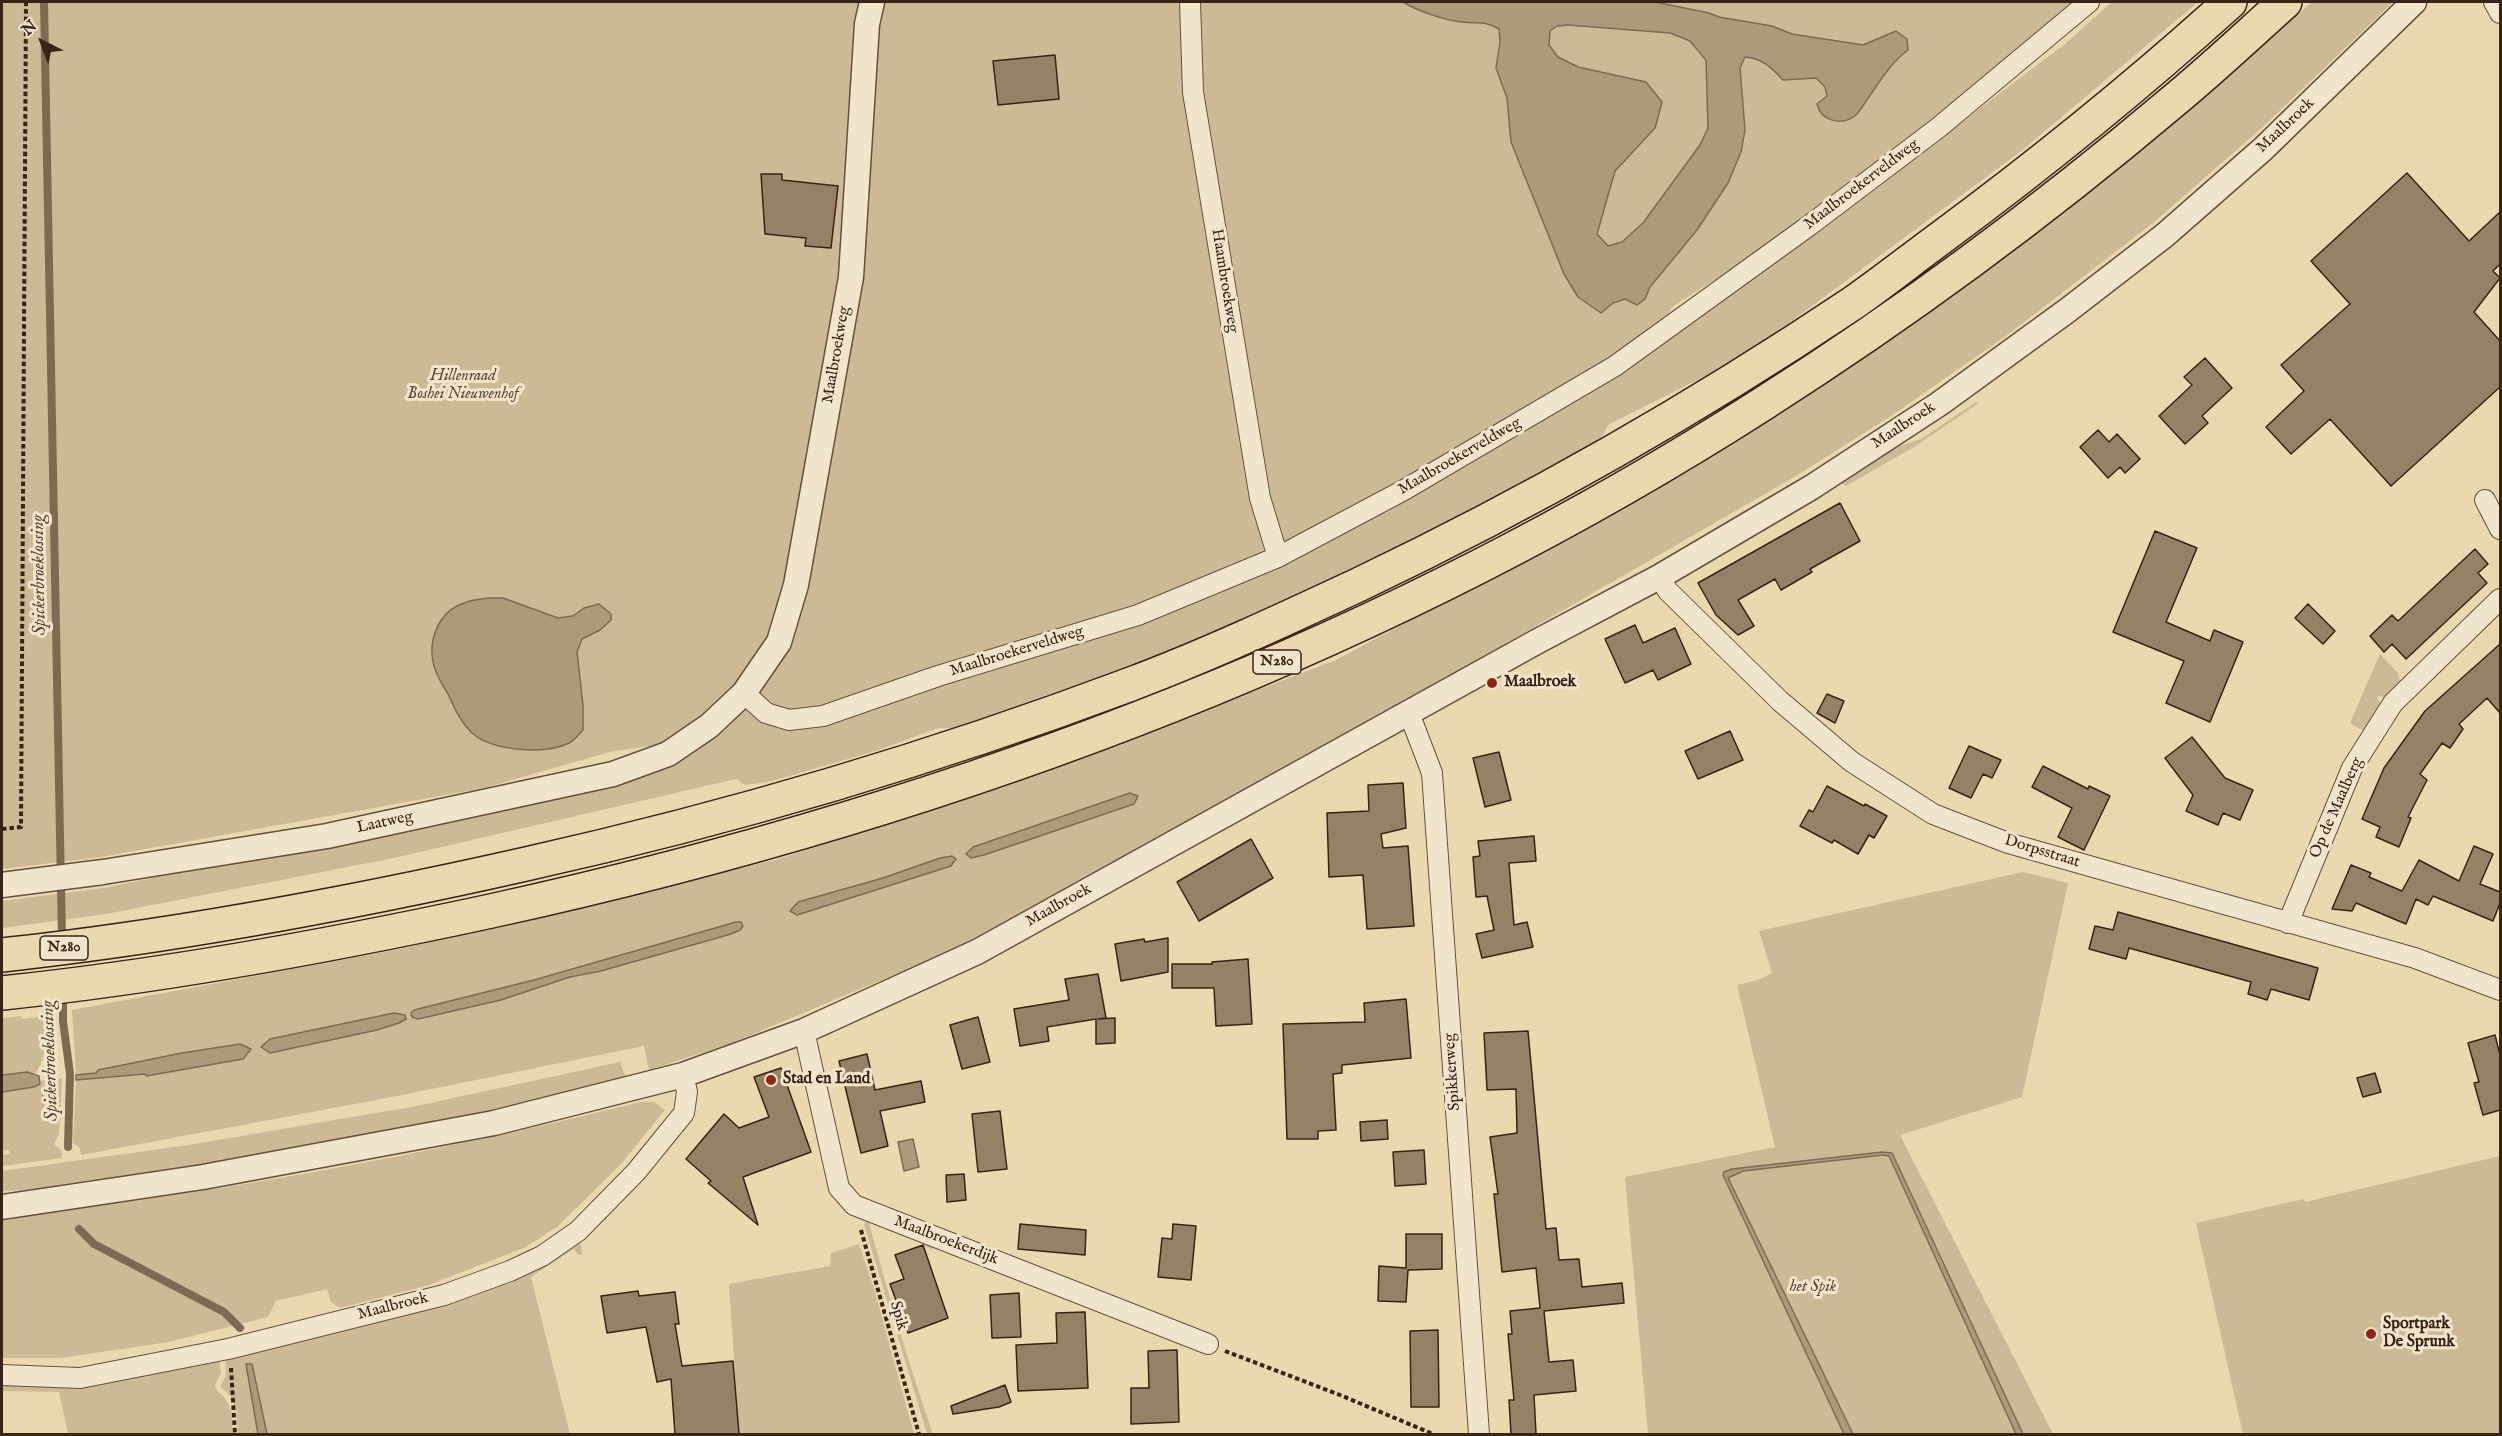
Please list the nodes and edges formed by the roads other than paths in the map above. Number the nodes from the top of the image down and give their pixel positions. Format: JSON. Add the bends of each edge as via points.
{"nodes":[{"id":1,"x":872,"y":2,"type":"edge"},
{"id":2,"x":1190,"y":2,"type":"edge"},
{"id":3,"x":2089,"y":2,"type":"edge"},
{"id":4,"x":2230,"y":2,"type":"edge"},
{"id":5,"x":2285,"y":2,"type":"edge"},
{"id":6,"x":2414,"y":2,"type":"edge"},
{"id":7,"x":2494,"y":2,"type":"edge"},
{"id":8,"x":2500,"y":13,"type":"edge"},
{"id":9,"x":2485,"y":500,"type":"dead end"},
{"id":10,"x":2500,"y":529,"type":"edge"},
{"id":11,"x":1278,"y":557,"type":"junction"},
{"id":12,"x":1659,"y":577,"type":"junction"},
{"id":13,"x":2500,"y":599,"type":"edge"},
{"id":14,"x":744,"y":693,"type":"junction"},
{"id":15,"x":1409,"y":713,"type":"junction"},
{"id":16,"x":12,"y":884,"type":"edge"},
{"id":17,"x":2288,"y":923,"type":"junction"},
{"id":18,"x":10,"y":954,"type":"edge"},
{"id":19,"x":2500,"y":990,"type":"edge"},
{"id":20,"x":9,"y":992,"type":"edge"},
{"id":21,"x":804,"y":1031,"type":"junction"},
{"id":22,"x":683,"y":1076,"type":"junction"},
{"id":23,"x":13,"y":1206,"type":"edge"},
{"id":24,"x":1208,"y":1344,"type":"road end"},
{"id":25,"x":2,"y":1376,"type":"edge"},
{"id":26,"x":1479,"y":1434,"type":"edge"}],
"edges":[{"from":1,"to":14,"type":"street","name":"Maalbroekweg","via":[[867,24],[851,277],[796,585],[779,642]]},
{"from":2,"to":11,"type":"street","name":"Haambroekweg","via":[[1193,92],[1260,498]]},
{"from":3,"to":11,"type":"street","name":"Maalbroekerveldweg","via":[[1938,128],[1615,366],[1404,490]]},
{"from":4,"to":18,"type":"highway","number":"N280","via":[[2022,178],[1857,299],[1751,369],[1528,499],[1280,621],[1137,682],[909,762],[640,838],[289,914]]},
{"from":5,"to":20,"type":"highway","number":"N280","via":[[2177,98],[2035,213],[1941,284],[1779,393],[1536,537],[1305,650],[1026,761],[904,801],[637,877],[288,952]]},
{"from":6,"to":12,"type":"street","name":"Maalbroek","via":[[2209,197],[2068,310],[1920,417],[1812,487]]},
{"from":7,"to":8,"type":"street"},
{"from":9,"to":10,"type":"street"},
{"from":11,"to":14,"type":"street","name":"Maalbroekerveldweg","via":[[1138,615],[823,716],[789,720],[766,713]]},
{"from":12,"to":15,"type":"street","name":"Maalbroek"},
{"from":12,"to":17,"type":"street","name":"Dorpsstraat","via":[[1668,591],[1780,701],[1852,762],[1933,814],[2008,843]]},
{"from":13,"to":17,"type":"street","name":"Op de Maalberg","via":[[2393,703],[2352,768]]},
{"from":14,"to":16,"type":"street","name":"Laatweg","via":[[708,726],[668,754],[614,774],[327,836]]},
{"from":15,"to":21,"type":"street","name":"Maalbroek","via":[[977,952]]},
{"from":15,"to":26,"type":"street","name":"Spikkerweg","via":[[1432,772]]},
{"from":17,"to":19,"type":"street","name":"Dorpsstraat","via":[[2415,958]]},
{"from":21,"to":22,"type":"street","name":"Maalbroek"},
{"from":21,"to":24,"type":"street","name":"Maalbroekerdijk","via":[[839,1188],[854,1205]]},
{"from":22,"to":23,"type":"street","name":"Maalbroek","via":[[494,1123],[202,1177]]},
{"from":22,"to":25,"type":"street","name":"Maalbroek","via":[[687,1092],[684,1113],[636,1173],[578,1232],[510,1271],[444,1295],[228,1349],[81,1378]]}]}
